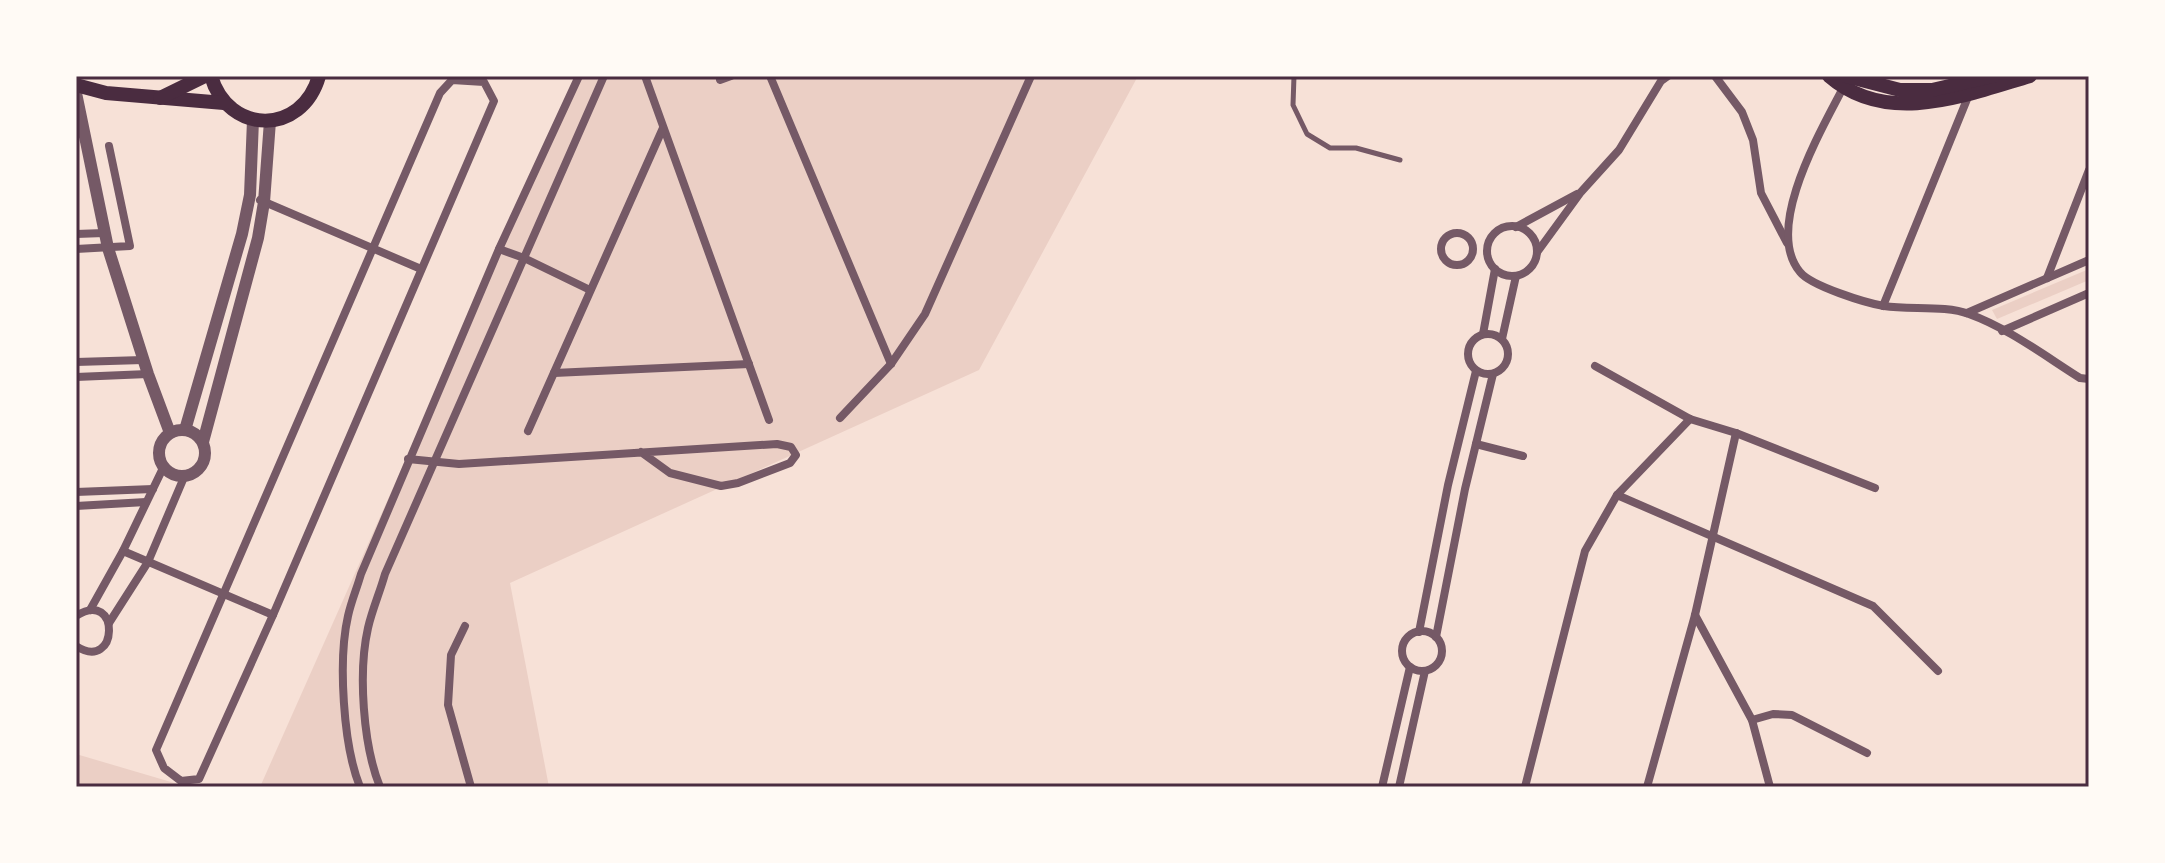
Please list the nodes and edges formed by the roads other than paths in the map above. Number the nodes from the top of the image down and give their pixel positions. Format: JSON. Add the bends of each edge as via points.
{"nodes":[{"id":1,"x":208,"y":76,"type":"edge"},
{"id":2,"x":319,"y":76,"type":"edge"},
{"id":3,"x":579,"y":76,"type":"edge"},
{"id":4,"x":604,"y":76,"type":"edge"},
{"id":5,"x":645,"y":76,"type":"edge"},
{"id":6,"x":731,"y":76,"type":"edge"},
{"id":7,"x":770,"y":76,"type":"edge"},
{"id":8,"x":1031,"y":76,"type":"edge"},
{"id":9,"x":1294,"y":76,"type":"edge"},
{"id":10,"x":1715,"y":76,"type":"edge"},
{"id":11,"x":1829,"y":76,"type":"edge"},
{"id":12,"x":1993,"y":76,"type":"edge"},
{"id":13,"x":2030,"y":76,"type":"edge"},
{"id":14,"x":1661,"y":78,"type":"edge"},
{"id":15,"x":720,"y":80,"type":"dead end"},
{"id":16,"x":1846,"y":80,"type":"edge"},
{"id":17,"x":1973,"y":84,"type":"edge"},
{"id":18,"x":76,"y":85,"type":"edge"},
{"id":19,"x":159,"y":99,"type":"junction"},
{"id":20,"x":224,"y":103,"type":"junction"},
{"id":21,"x":78,"y":109,"type":"edge"},
{"id":22,"x":253,"y":120,"type":"junction"},
{"id":23,"x":270,"y":121,"type":"junction"},
{"id":24,"x":663,"y":127,"type":"junction"},
{"id":25,"x":109,"y":146,"type":"dead end"},
{"id":26,"x":1400,"y":160,"type":"dead end"},
{"id":27,"x":2089,"y":170,"type":"edge"},
{"id":28,"x":1581,"y":192,"type":"junction"},
{"id":29,"x":250,"y":195,"type":"junction"},
{"id":30,"x":264,"y":202,"type":"junction"},
{"id":31,"x":1516,"y":227,"type":"junction"},
{"id":32,"x":104,"y":233,"type":"junction"},
{"id":33,"x":76,"y":234,"type":"edge"},
{"id":34,"x":242,"y":234,"type":"junction"},
{"id":35,"x":258,"y":238,"type":"junction"},
{"id":36,"x":1788,"y":244,"type":"junction"},
{"id":37,"x":108,"y":248,"type":"junction"},
{"id":38,"x":372,"y":248,"type":"junction"},
{"id":39,"x":76,"y":249,"type":"edge"},
{"id":40,"x":499,"y":249,"type":"junction"},
{"id":41,"x":1538,"y":251,"type":"junction"},
{"id":42,"x":1488,"y":253,"type":"junction"},
{"id":43,"x":1472,"y":255,"type":"dead end"},
{"id":44,"x":524,"y":258,"type":"junction"},
{"id":45,"x":2089,"y":260,"type":"edge"},
{"id":46,"x":421,"y":269,"type":"junction"},
{"id":47,"x":1495,"y":269,"type":"junction"},
{"id":48,"x":1516,"y":276,"type":"junction"},
{"id":49,"x":2047,"y":278,"type":"junction"},
{"id":50,"x":590,"y":290,"type":"junction"},
{"id":51,"x":2089,"y":293,"type":"edge"},
{"id":52,"x":1883,"y":306,"type":"junction"},
{"id":53,"x":1967,"y":313,"type":"junction"},
{"id":54,"x":2002,"y":331,"type":"junction"},
{"id":55,"x":1483,"y":334,"type":"junction"},
{"id":56,"x":1502,"y":339,"type":"junction"},
{"id":57,"x":143,"y":360,"type":"junction"},
{"id":58,"x":206,"y":360,"type":"junction"},
{"id":59,"x":76,"y":362,"type":"edge"},
{"id":60,"x":749,"y":364,"type":"junction"},
{"id":61,"x":891,"y":364,"type":"junction"},
{"id":62,"x":223,"y":366,"type":"junction"},
{"id":63,"x":1595,"y":366,"type":"dead end"},
{"id":64,"x":1476,"y":371,"type":"junction"},
{"id":65,"x":554,"y":373,"type":"junction"},
{"id":66,"x":148,"y":374,"type":"junction"},
{"id":67,"x":1493,"y":374,"type":"junction"},
{"id":68,"x":76,"y":377,"type":"edge"},
{"id":69,"x":2089,"y":379,"type":"edge"},
{"id":70,"x":840,"y":418,"type":"dead end"},
{"id":71,"x":1690,"y":419,"type":"junction"},
{"id":72,"x":769,"y":420,"type":"dead end"},
{"id":73,"x":185,"y":430,"type":"junction"},
{"id":74,"x":528,"y":431,"type":"dead end"},
{"id":75,"x":170,"y":433,"type":"junction"},
{"id":76,"x":1736,"y":433,"type":"junction"},
{"id":77,"x":203,"y":442,"type":"junction"},
{"id":78,"x":1476,"y":444,"type":"junction"},
{"id":79,"x":641,"y":452,"type":"junction"},
{"id":80,"x":1523,"y":456,"type":"dead end"},
{"id":81,"x":408,"y":459,"type":"junction"},
{"id":82,"x":435,"y":460,"type":"junction"},
{"id":83,"x":164,"y":466,"type":"junction"},
{"id":84,"x":185,"y":475,"type":"junction"},
{"id":85,"x":1448,"y":485,"type":"junction"},
{"id":86,"x":1875,"y":488,"type":"dead end"},
{"id":87,"x":153,"y":489,"type":"junction"},
{"id":88,"x":1465,"y":489,"type":"junction"},
{"id":89,"x":76,"y":492,"type":"edge"},
{"id":90,"x":1617,"y":495,"type":"junction"},
{"id":91,"x":146,"y":502,"type":"junction"},
{"id":92,"x":76,"y":506,"type":"edge"},
{"id":93,"x":1713,"y":536,"type":"junction"},
{"id":94,"x":123,"y":551,"type":"junction"},
{"id":95,"x":148,"y":562,"type":"junction"},
{"id":96,"x":223,"y":594,"type":"junction"},
{"id":97,"x":90,"y":610,"type":"junction"},
{"id":98,"x":273,"y":615,"type":"junction"},
{"id":99,"x":1695,"y":615,"type":"junction"},
{"id":100,"x":76,"y":616,"type":"edge"},
{"id":101,"x":109,"y":623,"type":"junction"},
{"id":102,"x":465,"y":626,"type":"dead end"},
{"id":103,"x":1419,"y":632,"type":"junction"},
{"id":104,"x":1436,"y":637,"type":"junction"},
{"id":105,"x":76,"y":646,"type":"edge"},
{"id":106,"x":1410,"y":667,"type":"junction"},
{"id":107,"x":1425,"y":671,"type":"junction"},
{"id":108,"x":1938,"y":671,"type":"dead end"},
{"id":109,"x":1752,"y":720,"type":"junction"},
{"id":110,"x":1867,"y":753,"type":"dead end"},
{"id":111,"x":360,"y":787,"type":"edge"},
{"id":112,"x":380,"y":787,"type":"edge"},
{"id":113,"x":471,"y":787,"type":"edge"},
{"id":114,"x":1382,"y":787,"type":"edge"},
{"id":115,"x":1399,"y":787,"type":"edge"},
{"id":116,"x":1525,"y":787,"type":"edge"},
{"id":117,"x":1647,"y":787,"type":"edge"},
{"id":118,"x":1770,"y":787,"type":"edge"}],
"edges":[{"from":1,"to":19,"type":"main road"},
{"from":1,"to":20,"type":"main road"},
{"from":2,"to":23,"type":"main road","via":[[304,105]]},
{"from":3,"to":40,"type":"street"},
{"from":4,"to":44,"type":"street"},
{"from":5,"to":24,"type":"street"},
{"from":6,"to":15,"type":"street"},
{"from":7,"to":61,"type":"street"},
{"from":8,"to":61,"type":"street","via":[[925,314]]},
{"from":9,"to":26,"type":"lane","via":[[1293,105],[1307,134],[1330,148],[1356,148]]},
{"from":10,"to":36,"type":"street","via":[[1742,112],[1753,140],[1761,193]]},
{"from":11,"to":16,"type":"main road"},
{"from":12,"to":17,"type":"main road"},
{"from":13,"to":17,"type":"main road"},
{"from":14,"to":28,"type":"street","via":[[1619,150]]},
{"from":16,"to":17,"type":"main road","via":[[1900,90]]},
{"from":16,"to":36,"type":"street","via":[[1796,186]]},
{"from":17,"to":52,"type":"street"},
{"from":18,"to":19,"type":"main road"},
{"from":19,"to":20,"type":"main road"},
{"from":20,"to":22,"type":"main road"},
{"from":21,"to":32,"type":"street"},
{"from":22,"to":23,"type":"main road"},
{"from":22,"to":29,"type":"street"},
{"from":23,"to":30,"type":"street"},
{"from":24,"to":50,"type":"street"},
{"from":24,"to":60,"type":"street"},
{"from":25,"to":37,"type":"street","via":[[130,246]]},
{"from":27,"to":49,"type":"street"},
{"from":28,"to":31,"type":"street"},
{"from":28,"to":41,"type":"street"},
{"from":29,"to":30,"type":"street"},
{"from":29,"to":34,"type":"street"},
{"from":30,"to":35,"type":"street"},
{"from":30,"to":38,"type":"street"},
{"from":31,"to":41,"type":"street","via":[[1534,238]]},
{"from":31,"to":42,"type":"street","via":[[1495,233]]},
{"from":32,"to":33,"type":"street"},
{"from":32,"to":37,"type":"street"},
{"from":34,"to":35,"type":"street"},
{"from":34,"to":58,"type":"street"},
{"from":35,"to":62,"type":"street"},
{"from":36,"to":52,"type":"street","via":[[1801,274]]},
{"from":37,"to":39,"type":"street"},
{"from":37,"to":57,"type":"street"},
{"from":38,"to":46,"type":"street"},
{"from":38,"to":46,"type":"street","via":[[440,93],[452,80],[484,82],[494,101]]},
{"from":38,"to":96,"type":"street"},
{"from":40,"to":44,"type":"street"},
{"from":40,"to":81,"type":"street"},
{"from":41,"to":48,"type":"street","via":[[1532,267]]},
{"from":42,"to":43,"type":"street"},
{"from":42,"to":47,"type":"street"},
{"from":44,"to":50,"type":"street"},
{"from":44,"to":82,"type":"street"},
{"from":45,"to":49,"type":"street"},
{"from":46,"to":98,"type":"street"},
{"from":47,"to":48,"type":"street"},
{"from":47,"to":55,"type":"street"},
{"from":48,"to":56,"type":"street"},
{"from":49,"to":53,"type":"street"},
{"from":50,"to":65,"type":"street"},
{"from":51,"to":54,"type":"street"},
{"from":52,"to":53,"type":"street"},
{"from":53,"to":54,"type":"street"},
{"from":54,"to":69,"type":"street"},
{"from":55,"to":56,"type":"street"},
{"from":55,"to":64,"type":"street","via":[[1469,347],[1468,361]]},
{"from":56,"to":67,"type":"street","via":[[1508,356]]},
{"from":57,"to":59,"type":"street"},
{"from":57,"to":66,"type":"street"},
{"from":58,"to":62,"type":"street"},
{"from":58,"to":73,"type":"street"},
{"from":60,"to":65,"type":"street"},
{"from":60,"to":72,"type":"street"},
{"from":61,"to":70,"type":"street"},
{"from":62,"to":77,"type":"street"},
{"from":63,"to":71,"type":"street"},
{"from":64,"to":67,"type":"street"},
{"from":64,"to":85,"type":"street"},
{"from":65,"to":74,"type":"street"},
{"from":66,"to":68,"type":"street"},
{"from":66,"to":75,"type":"street"},
{"from":67,"to":78,"type":"street"},
{"from":71,"to":76,"type":"street"},
{"from":71,"to":90,"type":"street"},
{"from":73,"to":75,"type":"street"},
{"from":73,"to":77,"type":"street"},
{"from":75,"to":83,"type":"street","via":[[159,452]]},
{"from":76,"to":86,"type":"street"},
{"from":76,"to":93,"type":"street"},
{"from":77,"to":84,"type":"street","via":[[203,463]]},
{"from":78,"to":80,"type":"street"},
{"from":78,"to":88,"type":"street"},
{"from":79,"to":79,"type":"street","via":[[777,444],[791,447],[796,455],[790,463],[721,486],[670,473]]},
{"from":79,"to":82,"type":"street","via":[[459,464]]},
{"from":81,"to":82,"type":"street"},
{"from":81,"to":111,"type":"street","via":[[361,574],[344,643],[353,770]]},
{"from":82,"to":112,"type":"street","via":[[385,574],[368,628],[363,664],[366,735]]},
{"from":83,"to":84,"type":"street"},
{"from":83,"to":87,"type":"street"},
{"from":84,"to":95,"type":"street"},
{"from":85,"to":88,"type":"street"},
{"from":85,"to":103,"type":"street"},
{"from":87,"to":89,"type":"street"},
{"from":87,"to":91,"type":"street"},
{"from":88,"to":104,"type":"street"},
{"from":90,"to":93,"type":"street"},
{"from":90,"to":116,"type":"street","via":[[1585,551]]},
{"from":91,"to":92,"type":"street"},
{"from":91,"to":94,"type":"street"},
{"from":93,"to":99,"type":"street"},
{"from":93,"to":108,"type":"street","via":[[1873,606]]},
{"from":94,"to":95,"type":"street"},
{"from":94,"to":97,"type":"street"},
{"from":95,"to":96,"type":"street"},
{"from":95,"to":101,"type":"street"},
{"from":96,"to":98,"type":"street"},
{"from":96,"to":98,"type":"street","via":[[156,750],[164,768],[181,781],[199,779]]},
{"from":97,"to":100,"type":"street"},
{"from":97,"to":101,"type":"street"},
{"from":99,"to":109,"type":"street"},
{"from":99,"to":117,"type":"street"},
{"from":101,"to":105,"type":"street","via":[[104,646],[89,651]]},
{"from":102,"to":113,"type":"street","via":[[451,655],[448,705]]},
{"from":103,"to":104,"type":"street"},
{"from":103,"to":106,"type":"street","via":[[1407,637],[1402,649]]},
{"from":104,"to":107,"type":"street","via":[[1441,654]]},
{"from":106,"to":107,"type":"street"},
{"from":106,"to":114,"type":"street"},
{"from":107,"to":115,"type":"street"},
{"from":109,"to":110,"type":"street","via":[[1792,715]]},
{"from":109,"to":118,"type":"street"}]}
